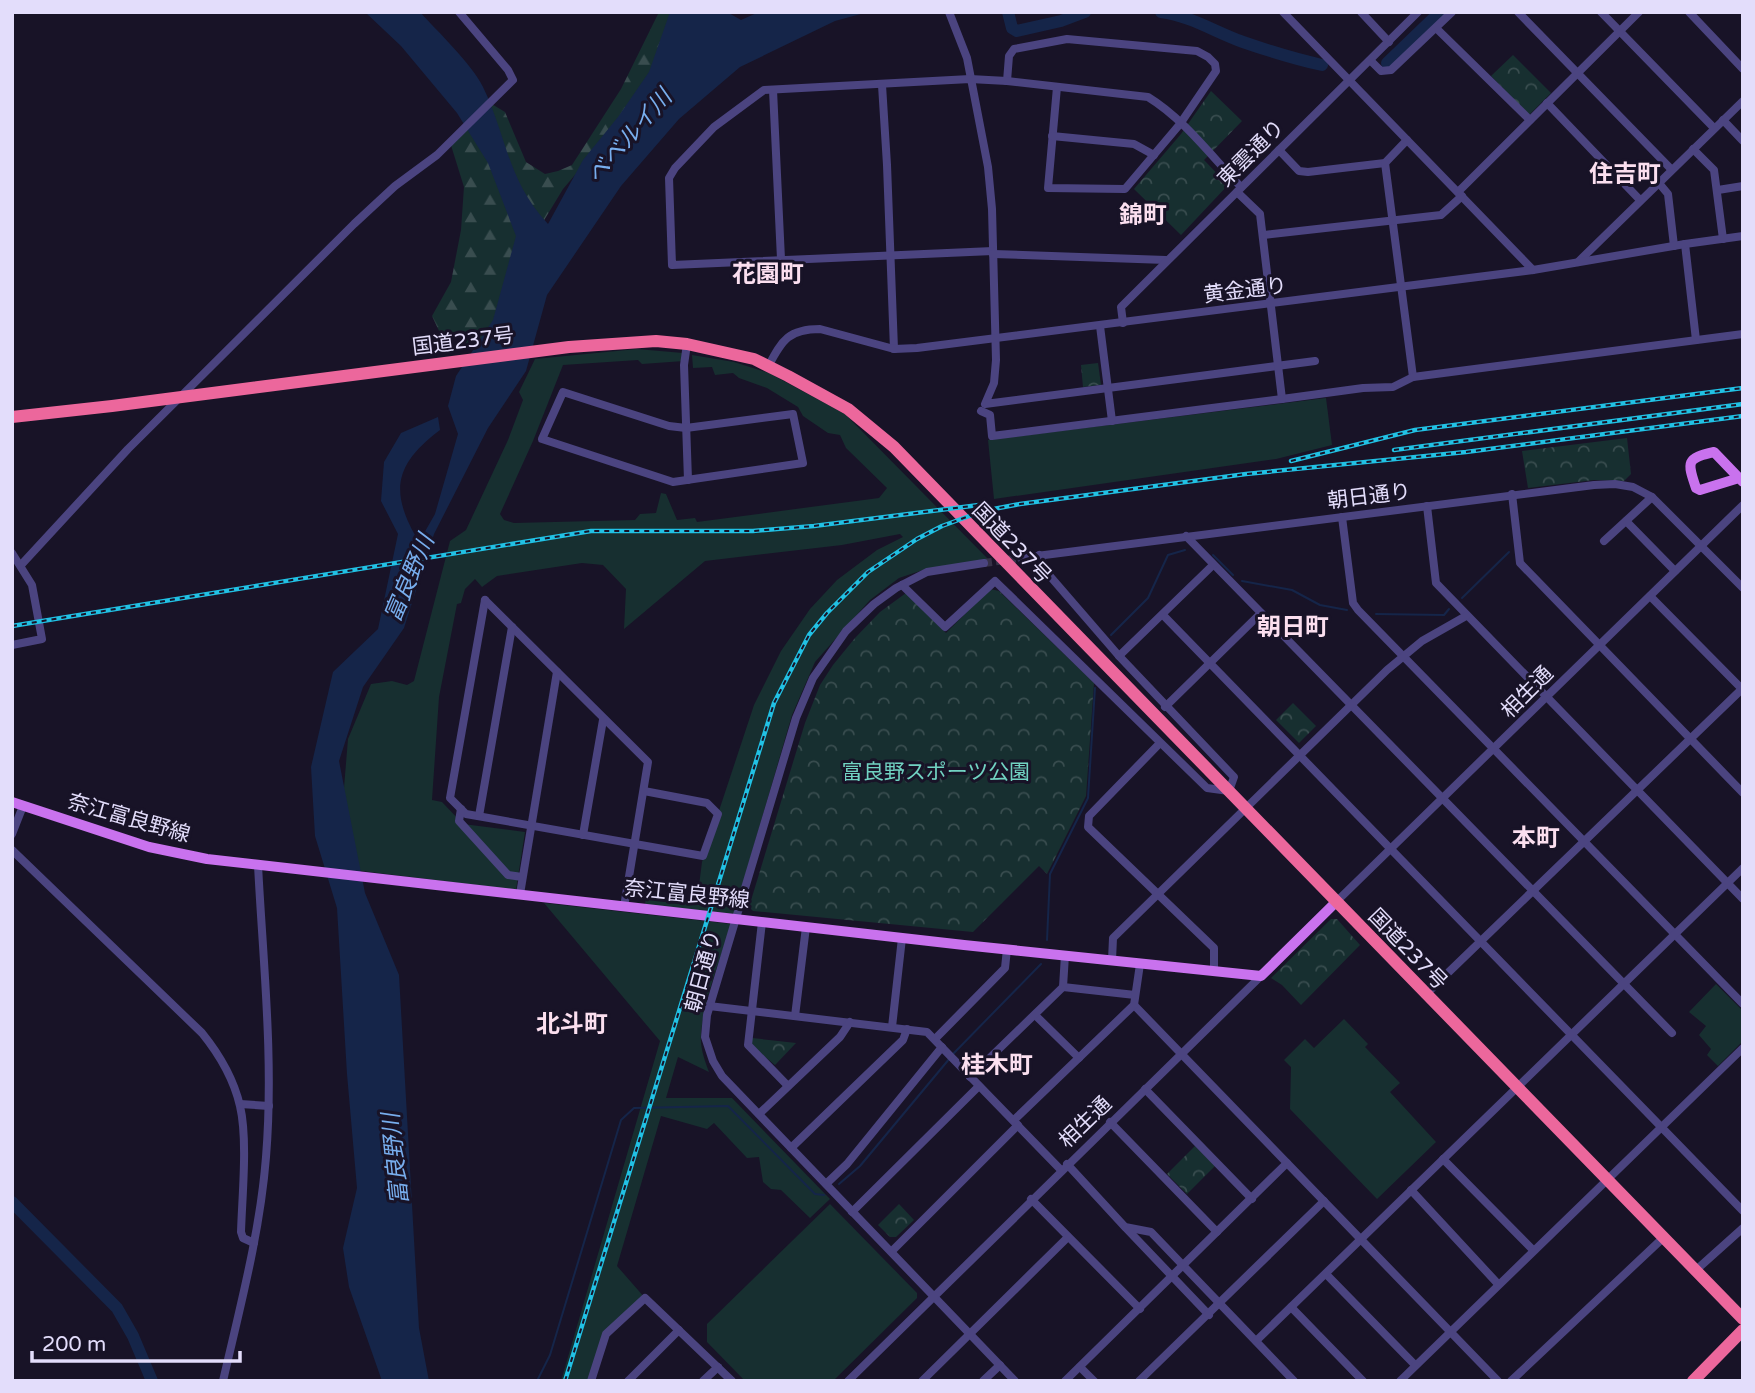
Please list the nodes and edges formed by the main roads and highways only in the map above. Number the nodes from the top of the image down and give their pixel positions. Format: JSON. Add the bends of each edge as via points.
{"nodes":[{"id":1,"x":12,"y":417,"type":"edge"},
{"id":2,"x":1741,"y":480,"type":"edge"},
{"id":3,"x":17,"y":804,"type":"edge"},
{"id":4,"x":1335,"y":903,"type":"junction"},
{"id":5,"x":1743,"y":1319,"type":"edge"},
{"id":6,"x":1743,"y":1330,"type":"edge"},
{"id":7,"x":1693,"y":1381,"type":"edge"}],
"edges":[{"from":1,"to":4,"type":"highway","name":"国道237号","via":[[633,342],[687,344],[769,365],[848,409],[894,447]]},
{"from":2,"to":2,"type":"main road","via":[[1700,491],[1689,467],[1691,460],[1714,452]]},
{"from":3,"to":4,"type":"main road","name":"奈江富良野線","via":[[149,847],[207,859],[1261,976]]},
{"from":4,"to":5,"type":"highway","name":"国道237号"},
{"from":6,"to":7,"type":"highway"}]}
